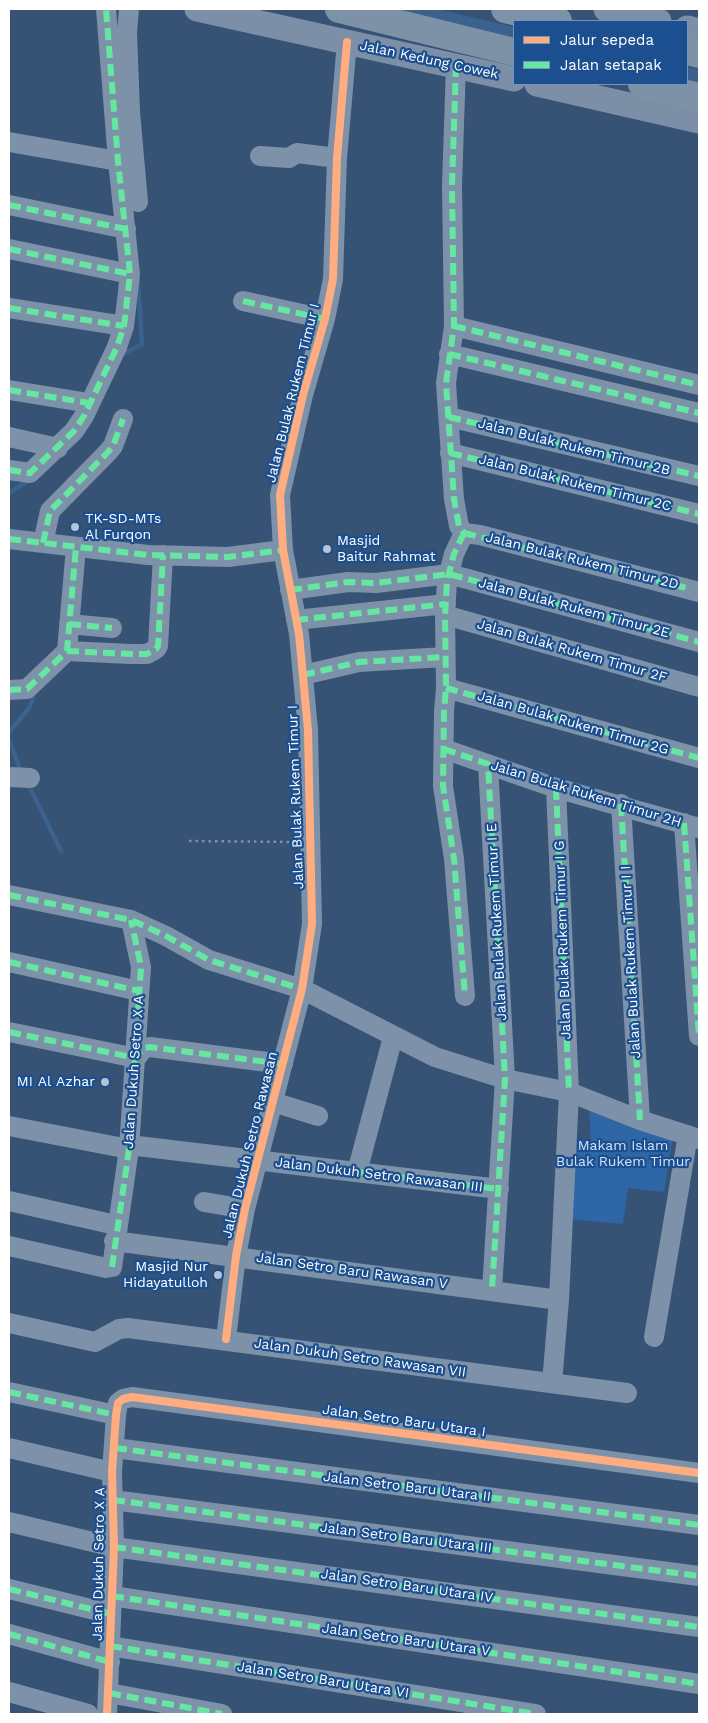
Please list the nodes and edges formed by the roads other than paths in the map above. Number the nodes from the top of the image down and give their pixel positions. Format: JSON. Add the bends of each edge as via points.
{"nodes":[{"id":1,"x":106,"y":9,"type":"edge"},
{"id":2,"x":130,"y":9,"type":"edge"},
{"id":3,"x":196,"y":9,"type":"edge"},
{"id":4,"x":339,"y":9,"type":"edge"},
{"id":5,"x":505,"y":9,"type":"edge"},
{"id":6,"x":606,"y":9,"type":"edge"},
{"id":7,"x":554,"y":20,"type":"edge"},
{"id":8,"x":655,"y":20,"type":"edge"},
{"id":9,"x":347,"y":42,"type":"junction"},
{"id":10,"x":513,"y":52,"type":"edge"},
{"id":11,"x":456,"y":65,"type":"junction"},
{"id":12,"x":513,"y":78,"type":"edge"},
{"id":13,"x":541,"y":85,"type":"edge"},
{"id":14,"x":646,"y":85,"type":"edge"},
{"id":15,"x":699,"y":97,"type":"edge"},
{"id":16,"x":699,"y":121,"type":"edge"},
{"id":17,"x":9,"y":142,"type":"edge"},
{"id":18,"x":260,"y":156,"type":"dead end"},
{"id":19,"x":337,"y":158,"type":"junction"},
{"id":20,"x":118,"y":161,"type":"junction"},
{"id":21,"x":138,"y":202,"type":"dead end"},
{"id":22,"x":9,"y":205,"type":"edge"},
{"id":23,"x":126,"y":229,"type":"junction"},
{"id":24,"x":9,"y":249,"type":"edge"},
{"id":25,"x":130,"y":274,"type":"junction"},
{"id":26,"x":243,"y":301,"type":"dead end"},
{"id":27,"x":9,"y":308,"type":"edge"},
{"id":28,"x":325,"y":319,"type":"junction"},
{"id":29,"x":124,"y":326,"type":"junction"},
{"id":30,"x":454,"y":326,"type":"junction"},
{"id":31,"x":449,"y":354,"type":"junction"},
{"id":32,"x":699,"y":385,"type":"edge"},
{"id":33,"x":9,"y":390,"type":"edge"},
{"id":34,"x":89,"y":404,"type":"junction"},
{"id":35,"x":699,"y":414,"type":"edge"},
{"id":36,"x":449,"y":417,"type":"junction"},
{"id":37,"x":123,"y":419,"type":"dead end"},
{"id":38,"x":9,"y":437,"type":"edge"},
{"id":39,"x":58,"y":448,"type":"junction"},
{"id":40,"x":450,"y":453,"type":"junction"},
{"id":41,"x":15,"y":471,"type":"edge"},
{"id":42,"x":699,"y":476,"type":"edge"},
{"id":43,"x":699,"y":514,"type":"edge"},
{"id":44,"x":464,"y":533,"type":"junction"},
{"id":45,"x":9,"y":539,"type":"edge"},
{"id":46,"x":43,"y":543,"type":"junction"},
{"id":47,"x":76,"y":547,"type":"junction"},
{"id":48,"x":283,"y":550,"type":"junction"},
{"id":49,"x":162,"y":555,"type":"junction"},
{"id":50,"x":449,"y":574,"type":"junction"},
{"id":51,"x":290,"y":590,"type":"junction"},
{"id":52,"x":699,"y":592,"type":"edge"},
{"id":53,"x":446,"y":610,"type":"junction"},
{"id":54,"x":296,"y":620,"type":"junction"},
{"id":55,"x":69,"y":624,"type":"junction"},
{"id":56,"x":112,"y":628,"type":"dead end"},
{"id":57,"x":699,"y":642,"type":"edge"},
{"id":58,"x":67,"y":651,"type":"junction"},
{"id":59,"x":445,"y":657,"type":"junction"},
{"id":60,"x":303,"y":675,"type":"junction"},
{"id":61,"x":446,"y":688,"type":"junction"},
{"id":62,"x":699,"y":688,"type":"edge"},
{"id":63,"x":9,"y":690,"type":"edge"},
{"id":64,"x":444,"y":749,"type":"junction"},
{"id":65,"x":699,"y":758,"type":"edge"},
{"id":66,"x":488,"y":764,"type":"junction"},
{"id":67,"x":556,"y":788,"type":"junction"},
{"id":68,"x":621,"y":804,"type":"junction"},
{"id":69,"x":692,"y":825,"type":"edge"},
{"id":70,"x":9,"y":895,"type":"edge"},
{"id":71,"x":131,"y":920,"type":"junction"},
{"id":72,"x":9,"y":962,"type":"edge"},
{"id":73,"x":302,"y":989,"type":"junction"},
{"id":74,"x":140,"y":991,"type":"junction"},
{"id":75,"x":465,"y":996,"type":"dead end"},
{"id":76,"x":9,"y":1032,"type":"edge"},
{"id":77,"x":699,"y":1036,"type":"edge"},
{"id":78,"x":393,"y":1037,"type":"junction"},
{"id":79,"x":136,"y":1058,"type":"junction"},
{"id":80,"x":283,"y":1064,"type":"junction"},
{"id":81,"x":505,"y":1079,"type":"junction"},
{"id":82,"x":569,"y":1092,"type":"junction"},
{"id":83,"x":273,"y":1102,"type":"junction"},
{"id":84,"x":318,"y":1116,"type":"dead end"},
{"id":85,"x":640,"y":1120,"type":"junction"},
{"id":86,"x":9,"y":1126,"type":"edge"},
{"id":87,"x":693,"y":1137,"type":"edge"},
{"id":88,"x":129,"y":1147,"type":"junction"},
{"id":89,"x":259,"y":1161,"type":"junction"},
{"id":90,"x":357,"y":1172,"type":"junction"},
{"id":91,"x":499,"y":1189,"type":"junction"},
{"id":92,"x":9,"y":1201,"type":"edge"},
{"id":93,"x":204,"y":1202,"type":"dead end"},
{"id":94,"x":245,"y":1209,"type":"junction"},
{"id":95,"x":120,"y":1238,"type":"junction"},
{"id":96,"x":9,"y":1246,"type":"edge"},
{"id":97,"x":236,"y":1256,"type":"junction"},
{"id":98,"x":492,"y":1290,"type":"junction"},
{"id":99,"x":559,"y":1300,"type":"junction"},
{"id":100,"x":9,"y":1323,"type":"edge"},
{"id":101,"x":654,"y":1337,"type":"dead end"},
{"id":102,"x":226,"y":1339,"type":"junction"},
{"id":103,"x":552,"y":1383,"type":"junction"},
{"id":104,"x":9,"y":1392,"type":"edge"},
{"id":105,"x":627,"y":1393,"type":"dead end"},
{"id":106,"x":116,"y":1415,"type":"junction"},
{"id":107,"x":9,"y":1448,"type":"edge"},
{"id":108,"x":115,"y":1448,"type":"junction"},
{"id":109,"x":112,"y":1472,"type":"junction"},
{"id":110,"x":699,"y":1473,"type":"edge"},
{"id":111,"x":113,"y":1500,"type":"junction"},
{"id":112,"x":9,"y":1522,"type":"edge"},
{"id":113,"x":699,"y":1525,"type":"edge"},
{"id":114,"x":114,"y":1547,"type":"junction"},
{"id":115,"x":699,"y":1576,"type":"edge"},
{"id":116,"x":9,"y":1589,"type":"edge"},
{"id":117,"x":111,"y":1605,"type":"junction"},
{"id":118,"x":699,"y":1627,"type":"edge"},
{"id":119,"x":9,"y":1634,"type":"edge"},
{"id":120,"x":110,"y":1654,"type":"junction"},
{"id":121,"x":699,"y":1684,"type":"edge"},
{"id":122,"x":9,"y":1692,"type":"edge"},
{"id":123,"x":109,"y":1693,"type":"junction"},
{"id":124,"x":88,"y":1714,"type":"edge"},
{"id":125,"x":108,"y":1714,"type":"edge"},
{"id":126,"x":222,"y":1714,"type":"edge"},
{"id":127,"x":536,"y":1714,"type":"edge"}],
"edges":[{"from":1,"to":20,"type":"street"},
{"from":2,"to":21,"type":"street","via":[[127,33],[130,112]]},
{"from":3,"to":9,"type":"main road","name":"Jalan Kedung Cowek"},
{"from":4,"to":10,"type":"highway","name":"Jalan Kedung Cowek"},
{"from":5,"to":7,"type":"highway"},
{"from":6,"to":8,"type":"main road"},
{"from":9,"to":11,"type":"main road","name":"Jalan Kedung Cowek"},
{"from":9,"to":19,"type":"street","name":"Jalan Bulak Rukem Timur I"},
{"from":11,"to":12,"type":"main road","name":"Jalan Kedung Cowek"},
{"from":11,"to":30,"type":"street","via":[[452,185]]},
{"from":13,"to":16,"type":"main road"},
{"from":14,"to":15,"type":"highway"},
{"from":17,"to":20,"type":"street"},
{"from":18,"to":19,"type":"street","via":[[289,158],[297,153]]},
{"from":19,"to":28,"type":"street","name":"Jalan Bulak Rukem Timur I","via":[[333,279]]},
{"from":20,"to":23,"type":"street"},
{"from":22,"to":23,"type":"street"},
{"from":23,"to":25,"type":"street"},
{"from":24,"to":25,"type":"street"},
{"from":25,"to":29,"type":"street"},
{"from":26,"to":28,"type":"street"},
{"from":27,"to":29,"type":"street"},
{"from":28,"to":48,"type":"street","name":"Jalan Bulak Rukem Timur I","via":[[280,495]]},
{"from":29,"to":34,"type":"street"},
{"from":30,"to":31,"type":"street"},
{"from":30,"to":32,"type":"street"},
{"from":31,"to":35,"type":"street"},
{"from":31,"to":36,"type":"street","via":[[446,383]]},
{"from":33,"to":34,"type":"street"},
{"from":34,"to":39,"type":"street","via":[[74,431]]},
{"from":36,"to":40,"type":"street"},
{"from":36,"to":42,"type":"street","name":"Jalan Bulak Rukem Timur 2B"},
{"from":37,"to":46,"type":"street","via":[[108,452],[50,511]]},
{"from":38,"to":39,"type":"street"},
{"from":39,"to":41,"type":"street","via":[[30,473]]},
{"from":40,"to":43,"type":"street","name":"Jalan Bulak Rukem Timur 2C"},
{"from":40,"to":44,"type":"street","via":[[457,518]]},
{"from":44,"to":50,"type":"street"},
{"from":44,"to":52,"type":"street","name":"Jalan Bulak Rukem Timur 2D"},
{"from":45,"to":46,"type":"street"},
{"from":46,"to":47,"type":"street"},
{"from":47,"to":49,"type":"street"},
{"from":47,"to":55,"type":"street"},
{"from":48,"to":49,"type":"street","via":[[228,557]]},
{"from":48,"to":51,"type":"street","name":"Jalan Bulak Rukem Timur I"},
{"from":49,"to":58,"type":"street","via":[[156,649],[147,654]]},
{"from":50,"to":51,"type":"street"},
{"from":50,"to":53,"type":"street"},
{"from":50,"to":57,"type":"street","name":"Jalan Bulak Rukem Timur 2E"},
{"from":51,"to":54,"type":"street","name":"Jalan Bulak Rukem Timur I"},
{"from":53,"to":54,"type":"street"},
{"from":53,"to":59,"type":"street"},
{"from":53,"to":62,"type":"street","name":"Jalan Bulak Rukem Timur 2F"},
{"from":54,"to":60,"type":"street","name":"Jalan Bulak Rukem Timur I"},
{"from":55,"to":56,"type":"street"},
{"from":55,"to":58,"type":"street"},
{"from":58,"to":63,"type":"street","via":[[27,689]]},
{"from":59,"to":60,"type":"street","via":[[359,662]]},
{"from":59,"to":61,"type":"street"},
{"from":60,"to":73,"type":"street","name":"Jalan Bulak Rukem Timur I","via":[[308,730],[312,924]]},
{"from":61,"to":64,"type":"street"},
{"from":61,"to":65,"type":"street","name":"Jalan Bulak Rukem Timur 2G"},
{"from":64,"to":66,"type":"street","name":"Jalan Bulak Rukem Timur 2H"},
{"from":64,"to":75,"type":"street","via":[[443,786],[454,859]]},
{"from":66,"to":67,"type":"street","name":"Jalan Bulak Rukem Timur 2H"},
{"from":66,"to":81,"type":"street","name":"Jalan Bulak Rukem Timur I E"},
{"from":67,"to":68,"type":"street","name":"Jalan Bulak Rukem Timur 2H"},
{"from":67,"to":82,"type":"street","name":"Jalan Bulak Rukem Timur I G"},
{"from":68,"to":69,"type":"street","name":"Jalan Bulak Rukem Timur 2H"},
{"from":68,"to":85,"type":"street","name":"Jalan Bulak Rukem Timur I I"},
{"from":69,"to":77,"type":"street"},
{"from":70,"to":71,"type":"street"},
{"from":71,"to":73,"type":"street","via":[[209,960]]},
{"from":71,"to":74,"type":"street","name":"Jalan Dukuh Setro X A","via":[[142,967]]},
{"from":72,"to":74,"type":"street"},
{"from":73,"to":78,"type":"street"},
{"from":73,"to":80,"type":"street","name":"Jalan Dukuh Setro Rawasan"},
{"from":74,"to":79,"type":"street","name":"Jalan Dukuh Setro X A"},
{"from":76,"to":79,"type":"street"},
{"from":78,"to":81,"type":"street","via":[[435,1056]]},
{"from":78,"to":90,"type":"street"},
{"from":79,"to":80,"type":"street","via":[[144,1048],[150,1047]]},
{"from":79,"to":88,"type":"street","name":"Jalan Dukuh Setro X A"},
{"from":80,"to":83,"type":"street","name":"Jalan Dukuh Setro Rawasan"},
{"from":81,"to":82,"type":"street"},
{"from":81,"to":91,"type":"street","name":"Jalan Bulak Rukem Timur I E"},
{"from":82,"to":85,"type":"street"},
{"from":82,"to":99,"type":"street","name":"Jalan Bulak Rukem Timur I G"},
{"from":83,"to":84,"type":"street"},
{"from":83,"to":89,"type":"street","name":"Jalan Dukuh Setro Rawasan"},
{"from":85,"to":87,"type":"street"},
{"from":86,"to":88,"type":"street","name":"Jalan Dukuh Setro Rawasan III"},
{"from":87,"to":101,"type":"street"},
{"from":88,"to":89,"type":"street","name":"Jalan Dukuh Setro Rawasan III"},
{"from":88,"to":95,"type":"street","name":"Jalan Dukuh Setro X A"},
{"from":89,"to":90,"type":"street","name":"Jalan Dukuh Setro Rawasan III"},
{"from":89,"to":94,"type":"street","name":"Jalan Dukuh Setro Rawasan"},
{"from":90,"to":91,"type":"street","name":"Jalan Dukuh Setro Rawasan III"},
{"from":91,"to":98,"type":"street","name":"Jalan Bulak Rukem Timur I E"},
{"from":92,"to":95,"type":"street"},
{"from":93,"to":94,"type":"street"},
{"from":94,"to":97,"type":"street","name":"Jalan Dukuh Setro Rawasan"},
{"from":95,"to":96,"type":"street","name":"Jalan Dukuh Setro X A","via":[[112,1267],[106,1268]]},
{"from":95,"to":97,"type":"street","name":"Jalan Setro Baru Rawasan V"},
{"from":97,"to":98,"type":"street","name":"Jalan Setro Baru Rawasan V"},
{"from":97,"to":102,"type":"street","name":"Jalan Dukuh Setro Rawasan"},
{"from":98,"to":99,"type":"street","name":"Jalan Setro Baru Rawasan V"},
{"from":99,"to":103,"type":"street","name":"Jalan Bulak Rukem Timur I G"},
{"from":100,"to":102,"type":"street","name":"Jalan Dukuh Setro Rawasan VII","via":[[95,1342],[119,1329],[128,1328]]},
{"from":102,"to":103,"type":"street","name":"Jalan Dukuh Setro Rawasan VII"},
{"from":103,"to":105,"type":"street","name":"Jalan Dukuh Setro Rawasan VII"},
{"from":104,"to":106,"type":"street"},
{"from":106,"to":108,"type":"street","name":"Jalan Dukuh Setro X A"},
{"from":106,"to":110,"type":"street","name":"Jalan Setro Baru Utara I","via":[[118,1403],[132,1397]]},
{"from":107,"to":109,"type":"street"},
{"from":108,"to":109,"type":"street","name":"Jalan Dukuh Setro X A"},
{"from":108,"to":113,"type":"street","name":"Jalan Setro Baru Utara II"},
{"from":109,"to":111,"type":"street","name":"Jalan Dukuh Setro X A"},
{"from":111,"to":114,"type":"street","name":"Jalan Dukuh Setro X A"},
{"from":111,"to":115,"type":"street","name":"Jalan Setro Baru Utara III"},
{"from":112,"to":114,"type":"street","name":"Jalan Setro Baru Utara IV"},
{"from":114,"to":117,"type":"street","name":"Jalan Dukuh Setro X A"},
{"from":114,"to":118,"type":"street","name":"Jalan Setro Baru Utara IV"},
{"from":116,"to":117,"type":"street","name":"Jalan Setro Baru Utara V"},
{"from":117,"to":120,"type":"street","name":"Jalan Dukuh Setro X A"},
{"from":117,"to":121,"type":"street","name":"Jalan Setro Baru Utara V"},
{"from":119,"to":120,"type":"street","name":"Jalan Setro Baru Utara VI"},
{"from":120,"to":123,"type":"street","name":"Jalan Dukuh Setro X A"},
{"from":120,"to":127,"type":"street","name":"Jalan Setro Baru Utara VI"},
{"from":122,"to":124,"type":"street"},
{"from":123,"to":125,"type":"street","name":"Jalan Dukuh Setro X A"},
{"from":123,"to":126,"type":"street"}]}
